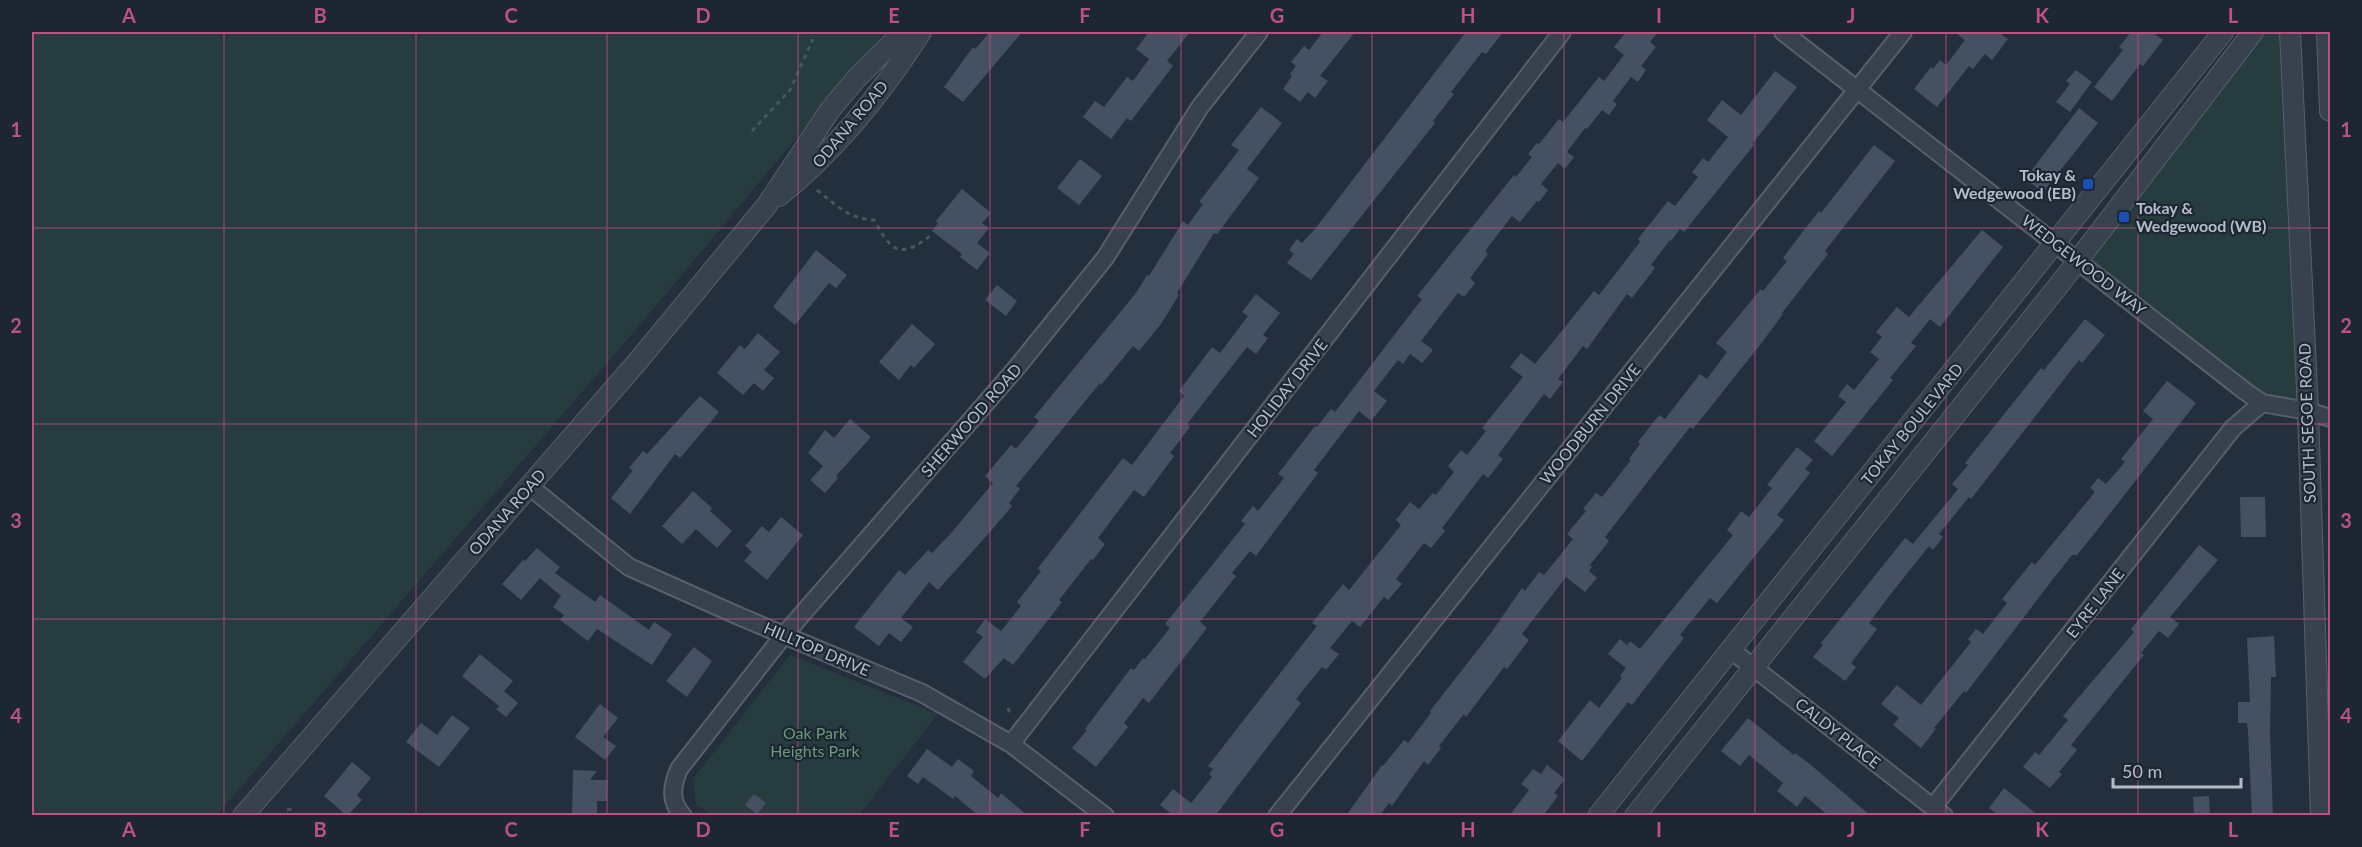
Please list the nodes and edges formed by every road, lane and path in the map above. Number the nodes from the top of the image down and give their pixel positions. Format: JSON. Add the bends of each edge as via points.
{"nodes":[{"id":1,"x":903,"y":32,"type":"edge"},
{"id":2,"x":921,"y":32,"type":"edge"},
{"id":3,"x":1259,"y":32,"type":"edge"},
{"id":4,"x":1562,"y":32,"type":"edge"},
{"id":5,"x":1784,"y":32,"type":"edge"},
{"id":6,"x":1903,"y":32,"type":"edge"},
{"id":7,"x":2223,"y":32,"type":"edge"},
{"id":8,"x":2253,"y":32,"type":"edge"},
{"id":9,"x":2290,"y":32,"type":"edge"},
{"id":10,"x":2327,"y":32,"type":"edge"},
{"id":11,"x":813,"y":39,"type":"dead end"},
{"id":12,"x":1857,"y":89,"type":"junction"},
{"id":13,"x":2331,"y":111,"type":"edge"},
{"id":14,"x":752,"y":131,"type":"dead end"},
{"id":15,"x":818,"y":190,"type":"dead end"},
{"id":16,"x":767,"y":205,"type":"junction"},
{"id":17,"x":932,"y":235,"type":"dead end"},
{"id":18,"x":2056,"y":243,"type":"junction"},
{"id":19,"x":2078,"y":260,"type":"junction"},
{"id":20,"x":2262,"y":403,"type":"junction"},
{"id":21,"x":2308,"y":411,"type":"junction"},
{"id":22,"x":2331,"y":418,"type":"edge"},
{"id":23,"x":529,"y":486,"type":"junction"},
{"id":24,"x":784,"y":635,"type":"junction"},
{"id":25,"x":1731,"y":650,"type":"junction"},
{"id":26,"x":1754,"y":668,"type":"junction"},
{"id":27,"x":2323,"y":690,"type":"edge"},
{"id":28,"x":1008,"y":708,"type":"dead end"},
{"id":29,"x":1010,"y":714,"type":"dead end"},
{"id":30,"x":1011,"y":744,"type":"junction"},
{"id":31,"x":292,"y":809,"type":"dead end"},
{"id":32,"x":287,"y":810,"type":"dead end"},
{"id":33,"x":1938,"y":811,"type":"edge"},
{"id":34,"x":252,"y":813,"type":"edge"},
{"id":35,"x":683,"y":816,"type":"edge"},
{"id":36,"x":1105,"y":816,"type":"edge"},
{"id":37,"x":1277,"y":816,"type":"edge"},
{"id":38,"x":1598,"y":816,"type":"edge"},
{"id":39,"x":1635,"y":816,"type":"edge"},
{"id":40,"x":2321,"y":816,"type":"edge"}],
"edges":[{"from":1,"to":16,"type":"street","name":"ODANA ROAD","via":[[830,110]]},
{"from":2,"to":16,"type":"street","name":"ODANA ROAD","via":[[877,94],[811,171]]},
{"from":3,"to":24,"type":"street","name":"SHERWOOD ROAD","via":[[1200,107],[1104,258],[1018,366]]},
{"from":4,"to":30,"type":"street","name":"HOLIDAY DRIVE"},
{"from":5,"to":12,"type":"street","name":"WEDGEWOOD WAY"},
{"from":6,"to":12,"type":"street","name":"WOODBURN DRIVE"},
{"from":7,"to":18,"type":"street","name":"TOKAY BOULEVARD"},
{"from":8,"to":19,"type":"street","name":"TOKAY BOULEVARD"},
{"from":9,"to":21,"type":"street","name":"SOUTH SEGOE ROAD"},
{"from":10,"to":13,"type":"street"},
{"from":11,"to":14,"type":"path","via":[[790,90]]},
{"from":12,"to":18,"type":"street","name":"WEDGEWOOD WAY"},
{"from":12,"to":37,"type":"street","name":"WOODBURN DRIVE"},
{"from":15,"to":17,"type":"path","via":[[846,214],[874,220],[883,239],[892,247],[911,248]]},
{"from":16,"to":23,"type":"street","name":"ODANA ROAD"},
{"from":18,"to":19,"type":"street","name":"WEDGEWOOD WAY"},
{"from":18,"to":25,"type":"street","name":"TOKAY BOULEVARD"},
{"from":19,"to":20,"type":"street","name":"WEDGEWOOD WAY"},
{"from":19,"to":26,"type":"street","name":"TOKAY BOULEVARD"},
{"from":20,"to":21,"type":"street","name":"WEDGEWOOD WAY"},
{"from":20,"to":33,"type":"street","name":"EYRE LANE","via":[[2233,428]]},
{"from":21,"to":22,"type":"street","name":"WEDGEWOOD WAY"},
{"from":21,"to":27,"type":"street","name":"SOUTH SEGOE ROAD"},
{"from":23,"to":24,"type":"street","name":"HILLTOP DRIVE","via":[[629,567]]},
{"from":23,"to":34,"type":"street","name":"ODANA ROAD"},
{"from":24,"to":30,"type":"street","name":"HILLTOP DRIVE","via":[[922,693]]},
{"from":24,"to":35,"type":"street","name":"SHERWOOD ROAD","via":[[679,769],[673,797]]},
{"from":25,"to":26,"type":"street","name":"CALDY PLACE"},
{"from":25,"to":38,"type":"street","name":"TOKAY BOULEVARD"},
{"from":26,"to":33,"type":"street","name":"CALDY PLACE"},
{"from":26,"to":39,"type":"street","name":"TOKAY BOULEVARD"},
{"from":27,"to":40,"type":"street","name":"SOUTH SEGOE ROAD"},
{"from":28,"to":29,"type":"path"},
{"from":30,"to":36,"type":"street","name":"HILLTOP DRIVE"},
{"from":31,"to":32,"type":"path"}]}
